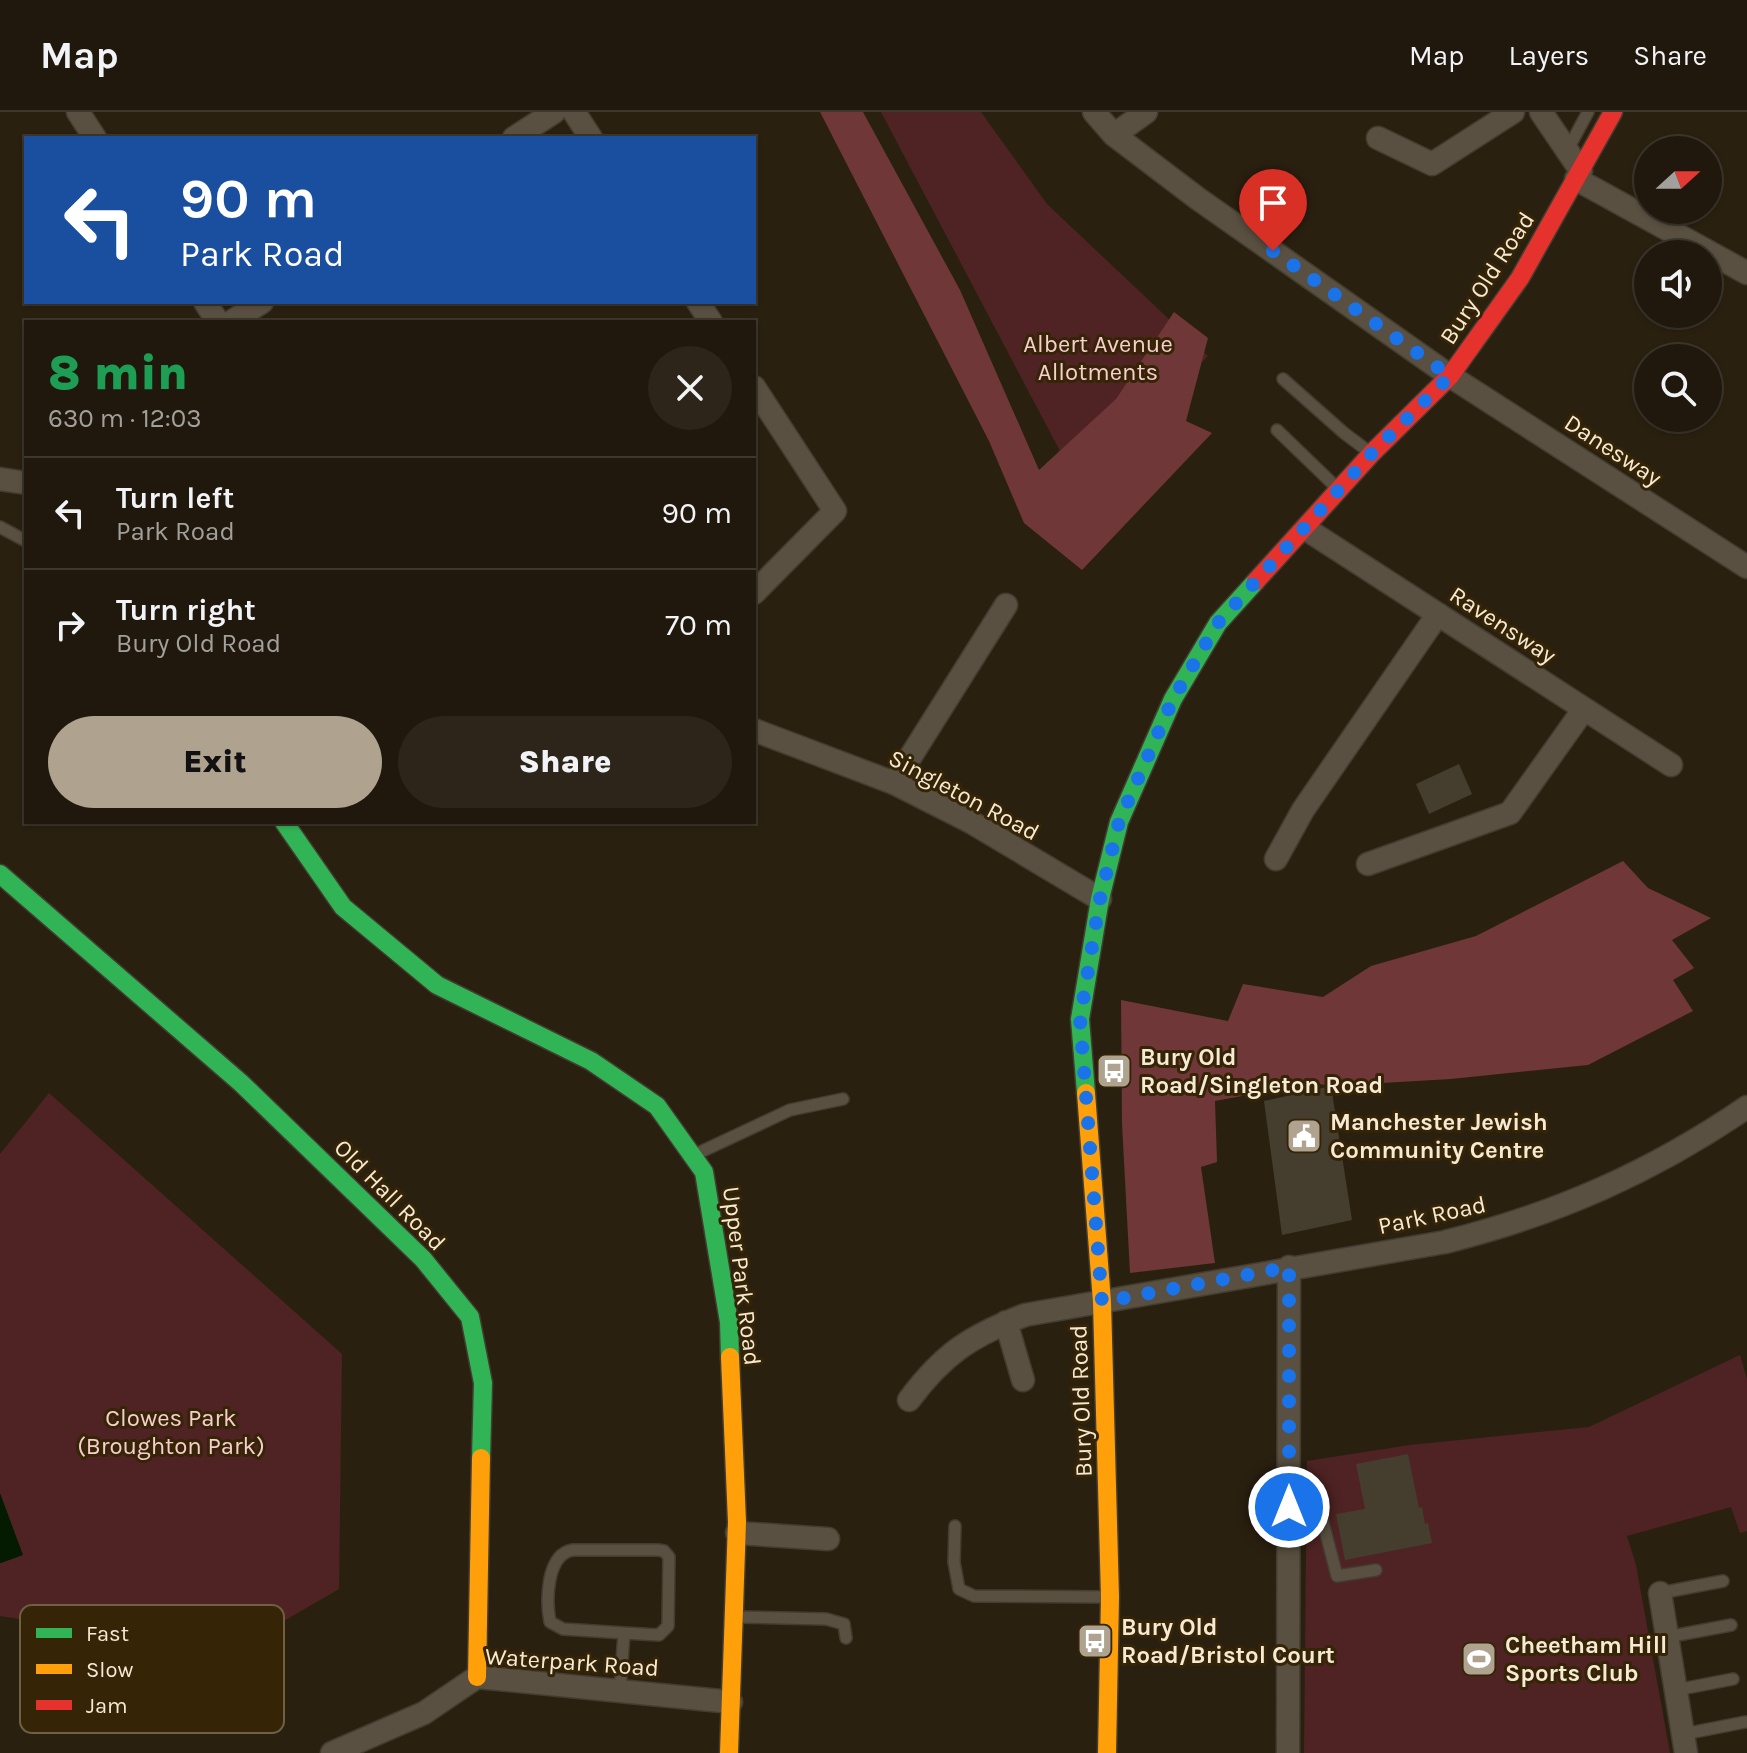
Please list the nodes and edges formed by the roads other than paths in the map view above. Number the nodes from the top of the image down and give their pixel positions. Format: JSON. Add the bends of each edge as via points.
{"nodes":[{"id":1,"x":78,"y":112,"type":"edge"},
{"id":2,"x":554,"y":112,"type":"edge"},
{"id":3,"x":574,"y":112,"type":"edge"},
{"id":4,"x":1094,"y":112,"type":"edge"},
{"id":5,"x":1146,"y":112,"type":"edge"},
{"id":6,"x":1513,"y":112,"type":"edge"},
{"id":7,"x":1541,"y":112,"type":"edge"},
{"id":8,"x":1588,"y":112,"type":"edge"},
{"id":9,"x":1613,"y":112,"type":"edge"},
{"id":10,"x":1114,"y":135,"type":"junction"},
{"id":11,"x":94,"y":136,"type":"edge"},
{"id":12,"x":517,"y":136,"type":"edge"},
{"id":13,"x":590,"y":136,"type":"edge"},
{"id":14,"x":1378,"y":138,"type":"dead end"},
{"id":15,"x":1567,"y":151,"type":"junction"},
{"id":16,"x":1578,"y":175,"type":"junction"},
{"id":17,"x":1747,"y":273,"type":"edge"},
{"id":18,"x":259,"y":304,"type":"edge"},
{"id":19,"x":234,"y":320,"type":"edge"},
{"id":20,"x":1450,"y":376,"type":"junction"},
{"id":21,"x":1283,"y":379,"type":"dead end"},
{"id":22,"x":756,"y":390,"type":"edge"},
{"id":23,"x":1277,"y":430,"type":"dead end"},
{"id":24,"x":1372,"y":453,"type":"junction"},
{"id":25,"x":0,"y":479,"type":"edge"},
{"id":26,"x":24,"y":483,"type":"edge"},
{"id":27,"x":1339,"y":491,"type":"junction"},
{"id":28,"x":0,"y":527,"type":"edge"},
{"id":29,"x":1306,"y":529,"type":"junction"},
{"id":30,"x":24,"y":540,"type":"edge"},
{"id":31,"x":1747,"y":567,"type":"edge"},
{"id":32,"x":756,"y":591,"type":"edge"},
{"id":33,"x":1006,"y":605,"type":"dead end"},
{"id":34,"x":1438,"y":614,"type":"junction"},
{"id":35,"x":1584,"y":709,"type":"junction"},
{"id":36,"x":756,"y":731,"type":"edge"},
{"id":37,"x":1671,"y":765,"type":"dead end"},
{"id":38,"x":894,"y":783,"type":"junction"},
{"id":39,"x":285,"y":824,"type":"edge"},
{"id":40,"x":1276,"y":859,"type":"dead end"},
{"id":41,"x":1368,"y":864,"type":"dead end"},
{"id":42,"x":0,"y":874,"type":"edge"},
{"id":43,"x":1100,"y":899,"type":"junction"},
{"id":44,"x":843,"y":1099,"type":"dead end"},
{"id":45,"x":1747,"y":1107,"type":"edge"},
{"id":46,"x":693,"y":1156,"type":"junction"},
{"id":47,"x":1289,"y":1267,"type":"junction"},
{"id":48,"x":1102,"y":1302,"type":"junction"},
{"id":49,"x":1006,"y":1322,"type":"junction"},
{"id":50,"x":1023,"y":1380,"type":"dead end"},
{"id":51,"x":909,"y":1400,"type":"dead end"},
{"id":52,"x":1289,"y":1507,"type":"junction"},
{"id":53,"x":955,"y":1526,"type":"dead end"},
{"id":54,"x":737,"y":1533,"type":"junction"},
{"id":55,"x":828,"y":1539,"type":"dead end"},
{"id":56,"x":1376,"y":1570,"type":"dead end"},
{"id":57,"x":1723,"y":1581,"type":"dead end"},
{"id":58,"x":1660,"y":1593,"type":"joint"},
{"id":59,"x":1110,"y":1597,"type":"junction"},
{"id":60,"x":736,"y":1617,"type":"junction"},
{"id":61,"x":1731,"y":1625,"type":"dead end"},
{"id":62,"x":624,"y":1633,"type":"junction"},
{"id":63,"x":1667,"y":1637,"type":"junction"},
{"id":64,"x":846,"y":1638,"type":"dead end"},
{"id":65,"x":477,"y":1677,"type":"junction"},
{"id":66,"x":1733,"y":1679,"type":"dead end"},
{"id":67,"x":620,"y":1690,"type":"junction"},
{"id":68,"x":1676,"y":1690,"type":"junction"},
{"id":69,"x":731,"y":1702,"type":"junction"},
{"id":70,"x":1745,"y":1722,"type":"edge"},
{"id":71,"x":1685,"y":1744,"type":"edge"},
{"id":72,"x":332,"y":1753,"type":"edge"},
{"id":73,"x":729,"y":1753,"type":"edge"},
{"id":74,"x":1107,"y":1753,"type":"edge"},
{"id":75,"x":1288,"y":1753,"type":"edge"}],
"edges":[{"from":1,"to":11,"type":"street"},
{"from":2,"to":12,"type":"street"},
{"from":3,"to":13,"type":"street"},
{"from":4,"to":10,"type":"street","name":"Danesway"},
{"from":5,"to":10,"type":"street"},
{"from":6,"to":14,"type":"street","via":[[1432,164]]},
{"from":7,"to":15,"type":"street"},
{"from":8,"to":15,"type":"lane"},
{"from":9,"to":16,"type":"street","name":"Bury Old Road"},
{"from":10,"to":20,"type":"street","name":"Danesway"},
{"from":15,"to":16,"type":"street"},
{"from":16,"to":17,"type":"street"},
{"from":16,"to":20,"type":"street","name":"Bury Old Road","via":[[1520,278]]},
{"from":18,"to":19,"type":"street"},
{"from":20,"to":24,"type":"street","name":"Bury Old Road"},
{"from":20,"to":31,"type":"street","name":"Danesway"},
{"from":21,"to":24,"type":"lane"},
{"from":22,"to":32,"type":"street","via":[[835,511]]},
{"from":23,"to":27,"type":"lane"},
{"from":24,"to":27,"type":"street","name":"Bury Old Road"},
{"from":25,"to":26,"type":"street"},
{"from":27,"to":29,"type":"street","name":"Bury Old Road"},
{"from":28,"to":30,"type":"lane"},
{"from":29,"to":34,"type":"street","name":"Ravensway"},
{"from":29,"to":43,"type":"street","name":"Bury Old Road","via":[[1218,623],[1173,699],[1119,822]]},
{"from":33,"to":38,"type":"street"},
{"from":34,"to":35,"type":"street","name":"Ravensway"},
{"from":34,"to":40,"type":"street","via":[[1303,810]]},
{"from":35,"to":37,"type":"street","name":"Ravensway"},
{"from":35,"to":41,"type":"street","via":[[1510,813]]},
{"from":36,"to":38,"type":"street","name":"Singleton Road"},
{"from":38,"to":43,"type":"street","name":"Singleton Road"},
{"from":39,"to":46,"type":"street","name":"Upper Park Road","via":[[343,907],[437,985],[591,1061],[657,1106]]},
{"from":42,"to":65,"type":"street","name":"Old Hall Road","via":[[241,1083],[423,1259],[470,1317],[483,1383]]},
{"from":43,"to":48,"type":"street","name":"Bury Old Road","via":[[1080,1019]]},
{"from":44,"to":46,"type":"lane","via":[[790,1110]]},
{"from":45,"to":47,"type":"street","name":"Park Road","via":[[1650,1166],[1558,1209],[1445,1242]]},
{"from":46,"to":54,"type":"street","name":"Upper Park Road","via":[[704,1172],[729,1322]]},
{"from":47,"to":48,"type":"street","name":"Park Road"},
{"from":47,"to":52,"type":"street"},
{"from":48,"to":49,"type":"street","name":"Park Road"},
{"from":48,"to":59,"type":"street","name":"Bury Old Road"},
{"from":49,"to":50,"type":"street"},
{"from":49,"to":51,"type":"street","name":"Park Road","via":[[935,1366]]},
{"from":52,"to":56,"type":"lane","via":[[1319,1507],[1337,1576]]},
{"from":52,"to":75,"type":"street"},
{"from":53,"to":59,"type":"lane","via":[[959,1589],[974,1596]]},
{"from":54,"to":55,"type":"street"},
{"from":54,"to":60,"type":"street","name":"Upper Park Road"},
{"from":57,"to":58,"type":"lane"},
{"from":58,"to":63,"type":"street"},
{"from":59,"to":74,"type":"street","name":"Bury Old Road"},
{"from":60,"to":64,"type":"lane","via":[[826,1619],[844,1624]]},
{"from":60,"to":69,"type":"street","name":"Upper Park Road"},
{"from":61,"to":63,"type":"lane"},
{"from":62,"to":62,"type":"lane","via":[[659,1635],[668,1626],[667,1553],[560,1554],[552,1566],[550,1622],[563,1629]]},
{"from":62,"to":67,"type":"lane"},
{"from":63,"to":68,"type":"street"},
{"from":65,"to":67,"type":"street","name":"Waterpark Road"},
{"from":65,"to":72,"type":"street","name":"Waterpark Road","via":[[424,1713]]},
{"from":66,"to":68,"type":"lane"},
{"from":67,"to":69,"type":"street","name":"Waterpark Road"},
{"from":68,"to":71,"type":"street"},
{"from":69,"to":73,"type":"street","name":"Upper Park Road"},
{"from":70,"to":71,"type":"lane"}]}
